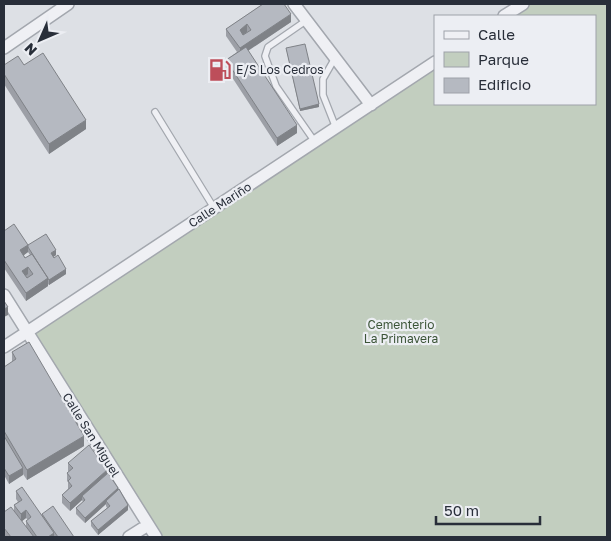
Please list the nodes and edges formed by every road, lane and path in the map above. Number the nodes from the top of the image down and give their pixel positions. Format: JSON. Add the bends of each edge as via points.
{"nodes":[{"id":1,"x":68,"y":4,"type":"edge"},
{"id":2,"x":294,"y":4,"type":"edge"},
{"id":3,"x":523,"y":4,"type":"edge"},
{"id":4,"x":506,"y":15,"type":"edge"},
{"id":5,"x":307,"y":20,"type":"junction"},
{"id":6,"x":4,"y":48,"type":"edge"},
{"id":7,"x":335,"y":58,"type":"junction"},
{"id":8,"x":434,"y":63,"type":"edge"},
{"id":9,"x":371,"y":105,"type":"junction"},
{"id":10,"x":155,"y":112,"type":"dead end"},
{"id":11,"x":336,"y":128,"type":"junction"},
{"id":12,"x":315,"y":142,"type":"junction"},
{"id":13,"x":214,"y":208,"type":"junction"},
{"id":14,"x":4,"y":294,"type":"edge"},
{"id":15,"x":27,"y":332,"type":"junction"},
{"id":16,"x":4,"y":347,"type":"edge"},
{"id":17,"x":148,"y":525,"type":"junction"},
{"id":18,"x":129,"y":537,"type":"edge"},
{"id":19,"x":156,"y":537,"type":"edge"}],
"edges":[{"from":1,"to":6,"type":"street"},
{"from":2,"to":5,"type":"street"},
{"from":3,"to":4,"type":"street"},
{"from":5,"to":7,"type":"street"},
{"from":5,"to":12,"type":"lane","via":[[268,47],[265,56],[276,86]]},
{"from":7,"to":9,"type":"street"},
{"from":7,"to":11,"type":"lane","via":[[323,79],[323,95]]},
{"from":8,"to":9,"type":"street","name":"Calle Mariño"},
{"from":9,"to":11,"type":"street","name":"Calle Mariño"},
{"from":10,"to":13,"type":"lane"},
{"from":11,"to":12,"type":"street","name":"Calle Mariño"},
{"from":12,"to":13,"type":"street","name":"Calle Mariño"},
{"from":13,"to":15,"type":"street","name":"Calle Mariño"},
{"from":14,"to":15,"type":"street","name":"Calle San Miguel"},
{"from":15,"to":16,"type":"street","name":"Calle Mariño"},
{"from":15,"to":17,"type":"street","name":"Calle San Miguel"},
{"from":17,"to":18,"type":"street"},
{"from":17,"to":19,"type":"street","name":"Calle San Miguel"}]}
